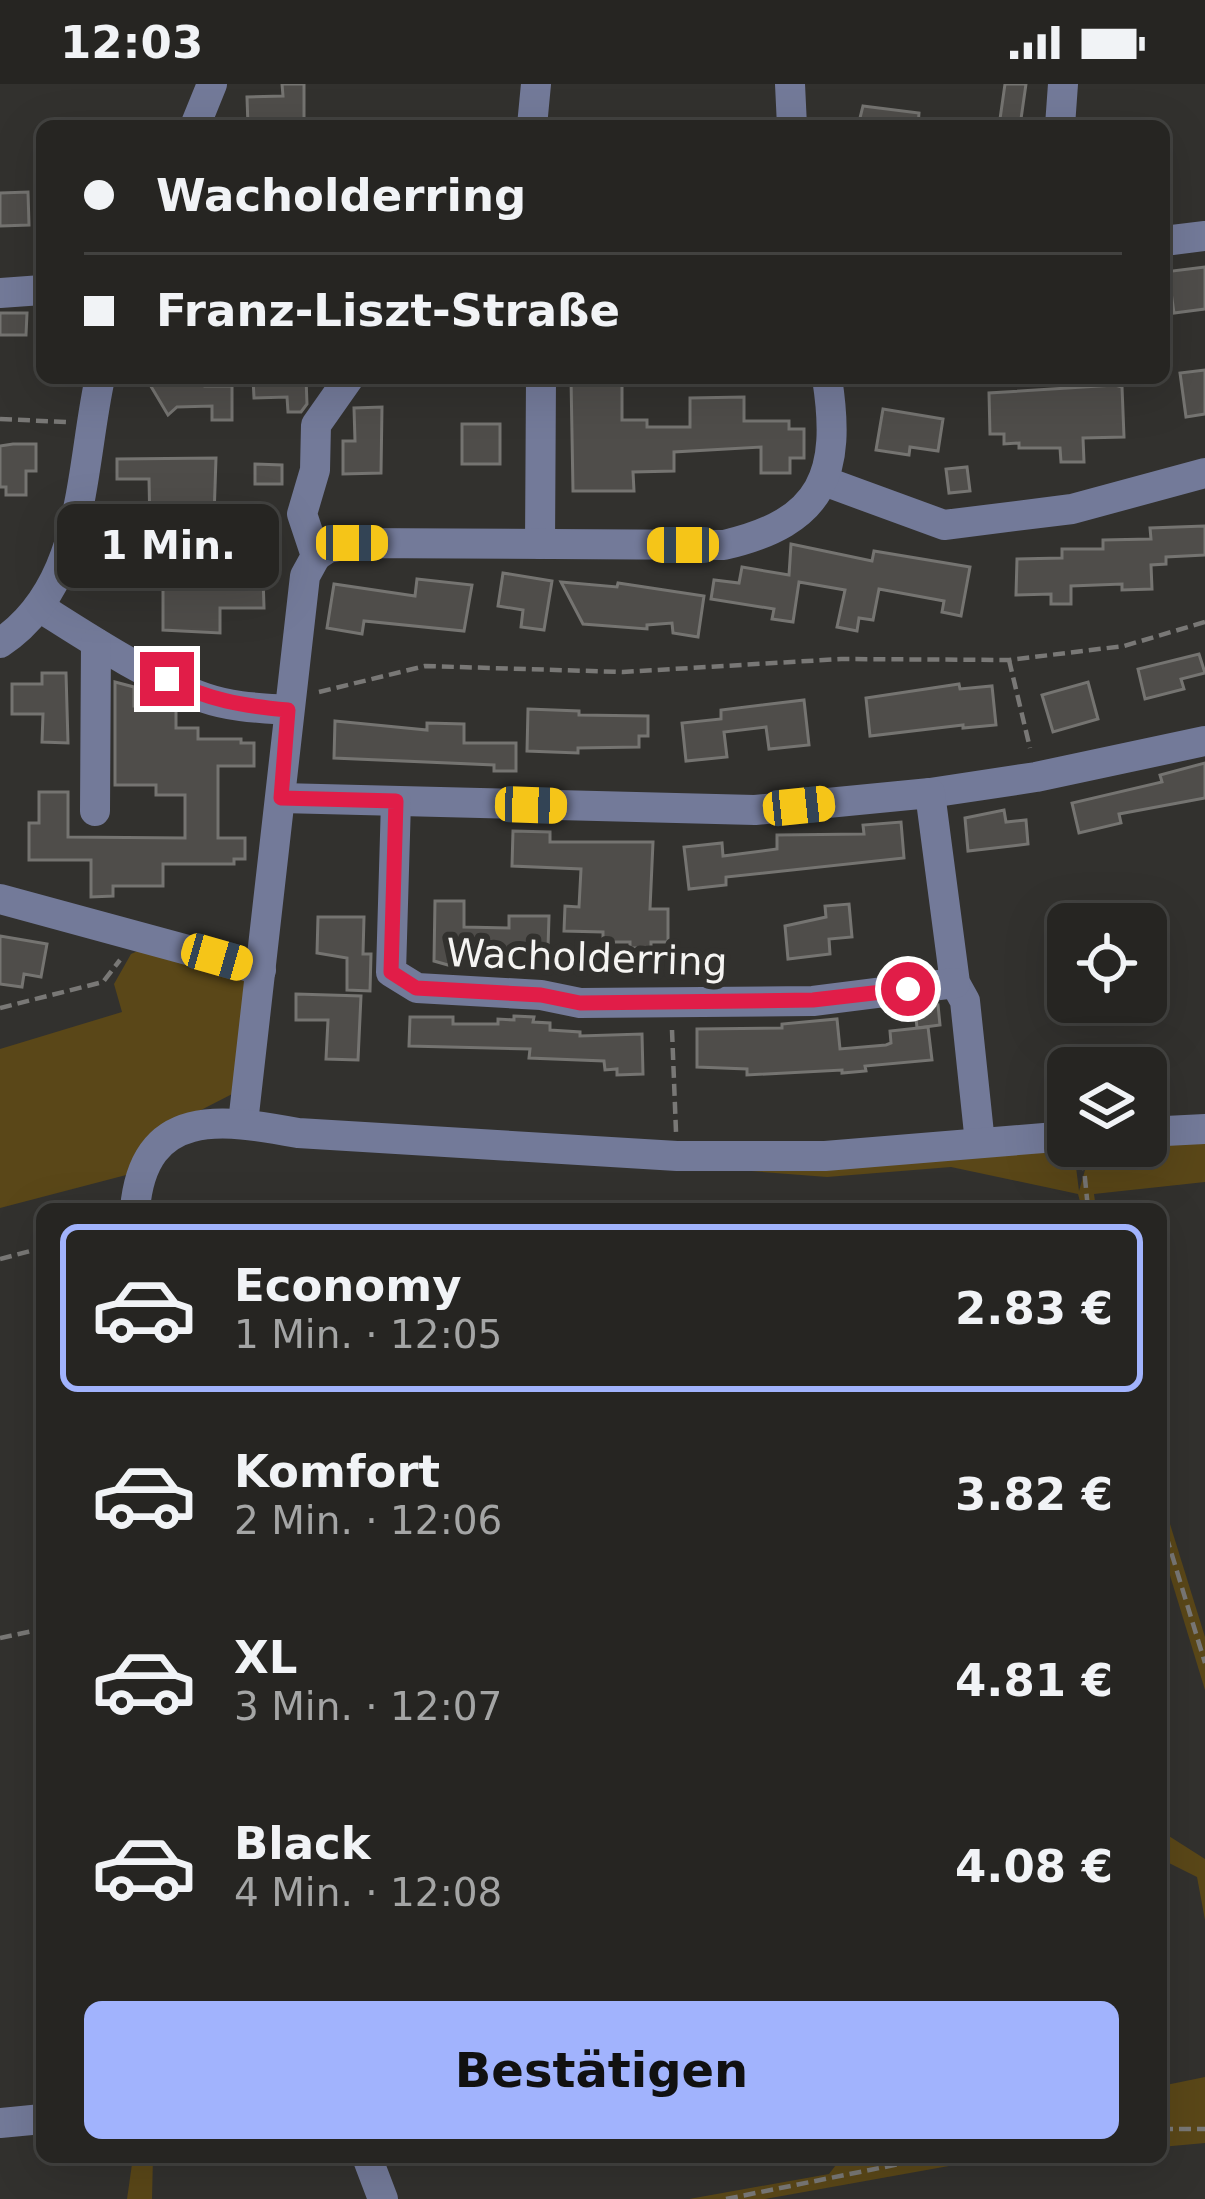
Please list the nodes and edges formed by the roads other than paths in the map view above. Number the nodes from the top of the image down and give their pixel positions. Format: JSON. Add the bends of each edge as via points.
{"nodes":[{"id":1,"x":212,"y":84,"type":"edge"},
{"id":2,"x":536,"y":84,"type":"edge"},
{"id":3,"x":790,"y":84,"type":"edge"},
{"id":4,"x":1063,"y":84,"type":"edge"},
{"id":5,"x":197,"y":120,"type":"edge"},
{"id":6,"x":533,"y":120,"type":"edge"},
{"id":7,"x":792,"y":120,"type":"edge"},
{"id":8,"x":1060,"y":120,"type":"edge"},
{"id":9,"x":1205,"y":236,"type":"edge"},
{"id":10,"x":1170,"y":240,"type":"edge"},
{"id":11,"x":36,"y":290,"type":"edge"},
{"id":12,"x":0,"y":293,"type":"edge"},
{"id":13,"x":99,"y":384,"type":"edge"},
{"id":14,"x":345,"y":384,"type":"edge"},
{"id":15,"x":541,"y":384,"type":"edge"},
{"id":16,"x":828,"y":384,"type":"edge"},
{"id":17,"x":1205,"y":473,"type":"edge"},
{"id":18,"x":824,"y":481,"type":"junction"},
{"id":19,"x":540,"y":544,"type":"junction"},
{"id":20,"x":316,"y":556,"type":"junction"},
{"id":21,"x":41,"y":608,"type":"junction"},
{"id":22,"x":0,"y":643,"type":"edge"},
{"id":23,"x":96,"y":643,"type":"junction"},
{"id":24,"x":289,"y":705,"type":"junction"},
{"id":25,"x":1205,"y":741,"type":"edge"},
{"id":26,"x":930,"y":793,"type":"junction"},
{"id":27,"x":281,"y":798,"type":"junction"},
{"id":28,"x":396,"y":801,"type":"junction"},
{"id":29,"x":95,"y":812,"type":"dead end"},
{"id":30,"x":0,"y":899,"type":"edge"},
{"id":31,"x":261,"y":970,"type":"junction"},
{"id":32,"x":955,"y":983,"type":"junction"},
{"id":33,"x":243,"y":1123,"type":"junction"},
{"id":34,"x":1205,"y":1129,"type":"edge"},
{"id":35,"x":1167,"y":1131,"type":"edge"},
{"id":36,"x":1047,"y":1138,"type":"edge"},
{"id":37,"x":980,"y":1143,"type":"junction"},
{"id":38,"x":135,"y":1203,"type":"edge"},
{"id":39,"x":36,"y":2120,"type":"edge"},
{"id":40,"x":0,"y":2123,"type":"edge"},
{"id":41,"x":369,"y":2163,"type":"edge"},
{"id":42,"x":383,"y":2199,"type":"edge"}],
"edges":[{"from":1,"to":5,"type":"street"},
{"from":2,"to":6,"type":"street"},
{"from":3,"to":7,"type":"street"},
{"from":4,"to":8,"type":"street"},
{"from":9,"to":10,"type":"street"},
{"from":11,"to":12,"type":"street"},
{"from":13,"to":21,"type":"street","via":[[71,541]]},
{"from":14,"to":20,"type":"street","via":[[316,425],[315,470],[302,514]]},
{"from":15,"to":19,"type":"street"},
{"from":16,"to":18,"type":"street","via":[[835,429]]},
{"from":17,"to":18,"type":"street","via":[[1072,509],[944,526]]},
{"from":18,"to":19,"type":"street","via":[[785,523],[724,545]]},
{"from":19,"to":20,"type":"street","via":[[352,543]]},
{"from":20,"to":24,"type":"street","via":[[304,576]]},
{"from":21,"to":22,"type":"street"},
{"from":21,"to":23,"type":"street"},
{"from":23,"to":24,"type":"street","via":[[202,697]]},
{"from":23,"to":29,"type":"street"},
{"from":24,"to":27,"type":"street"},
{"from":25,"to":26,"type":"street"},
{"from":26,"to":28,"type":"street","via":[[755,810]]},
{"from":26,"to":32,"type":"street"},
{"from":27,"to":28,"type":"street"},
{"from":27,"to":31,"type":"street"},
{"from":28,"to":32,"type":"street","name":"Wacholderring","via":[[391,972],[416,988],[671,1005]]},
{"from":30,"to":31,"type":"street"},
{"from":31,"to":33,"type":"street"},
{"from":32,"to":37,"type":"street","via":[[965,1001]]},
{"from":33,"to":37,"type":"street","via":[[677,1156],[825,1156]]},
{"from":33,"to":38,"type":"street","via":[[202,1121],[172,1135],[137,1182]]},
{"from":34,"to":35,"type":"street"},
{"from":36,"to":37,"type":"street"},
{"from":39,"to":40,"type":"street"},
{"from":41,"to":42,"type":"street"}]}
